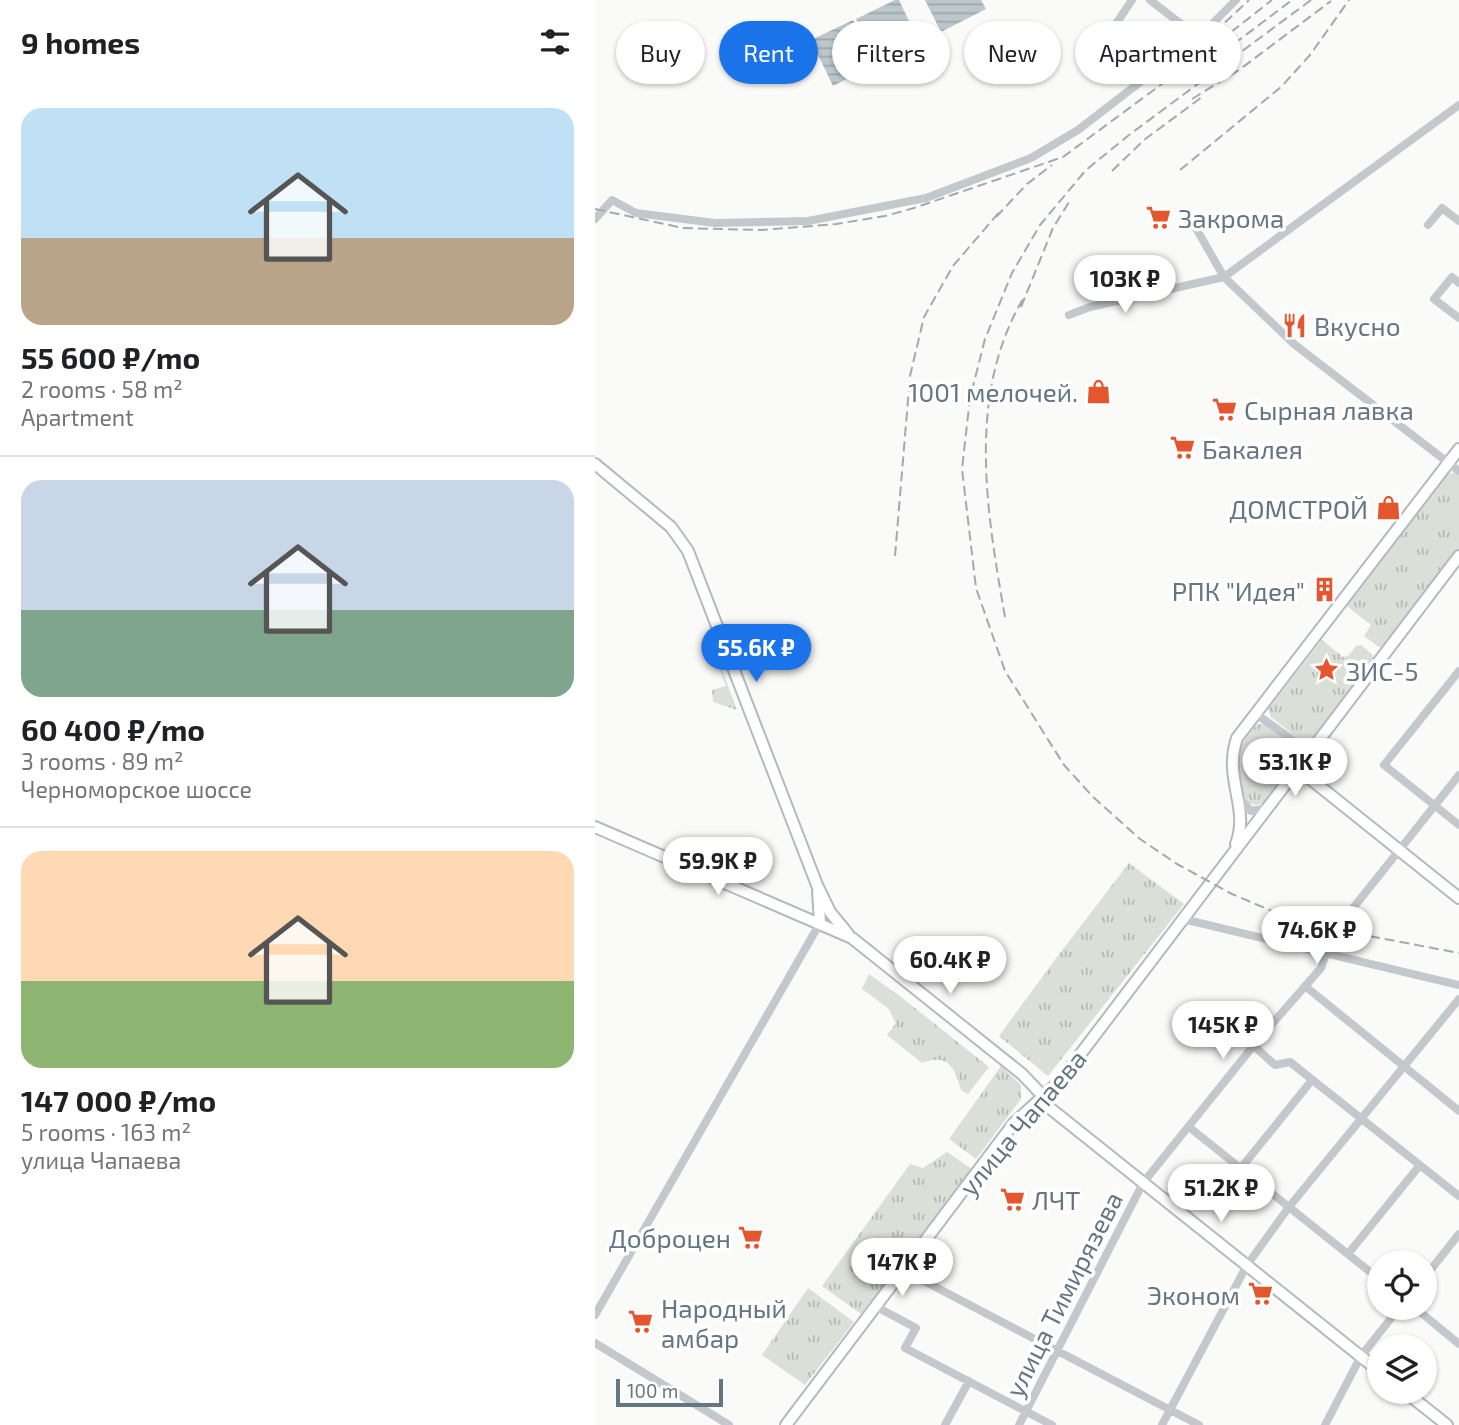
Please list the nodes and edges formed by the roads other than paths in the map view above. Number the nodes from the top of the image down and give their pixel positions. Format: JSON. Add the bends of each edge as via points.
{"nodes":[{"id":1,"x":1132,"y":0,"type":"edge"},
{"id":2,"x":1150,"y":0,"type":"edge"},
{"id":3,"x":1236,"y":0,"type":"edge"},
{"id":4,"x":1118,"y":21,"type":"edge"},
{"id":5,"x":1177,"y":21,"type":"edge"},
{"id":6,"x":1214,"y":21,"type":"edge"},
{"id":7,"x":1138,"y":84,"type":"edge"},
{"id":8,"x":1459,"y":105,"type":"edge"},
{"id":9,"x":1182,"y":211,"type":"dead end"},
{"id":10,"x":595,"y":219,"type":"edge"},
{"id":11,"x":1459,"y":221,"type":"edge"},
{"id":12,"x":1429,"y":225,"type":"dead end"},
{"id":13,"x":1224,"y":277,"type":"junction"},
{"id":14,"x":1459,"y":283,"type":"edge"},
{"id":15,"x":1069,"y":315,"type":"dead end"},
{"id":16,"x":1459,"y":318,"type":"edge"},
{"id":17,"x":1459,"y":449,"type":"edge"},
{"id":18,"x":1448,"y":463,"type":"junction"},
{"id":19,"x":595,"y":464,"type":"edge"},
{"id":20,"x":1459,"y":471,"type":"edge"},
{"id":21,"x":1458,"y":560,"type":"edge"},
{"id":22,"x":1459,"y":671,"type":"edge"},
{"id":23,"x":1257,"y":714,"type":"junction"},
{"id":24,"x":1310,"y":752,"type":"junction"},
{"id":25,"x":1298,"y":769,"type":"junction"},
{"id":26,"x":1459,"y":775,"type":"edge"},
{"id":27,"x":1236,"y":795,"type":"junction"},
{"id":28,"x":1434,"y":806,"type":"junction"},
{"id":29,"x":1268,"y":808,"type":"junction"},
{"id":30,"x":1459,"y":825,"type":"edge"},
{"id":31,"x":595,"y":827,"type":"edge"},
{"id":32,"x":1399,"y":849,"type":"junction"},
{"id":33,"x":1232,"y":856,"type":"junction"},
{"id":34,"x":817,"y":885,"type":"junction"},
{"id":35,"x":1459,"y":898,"type":"edge"},
{"id":36,"x":1350,"y":912,"type":"dead end"},
{"id":37,"x":1183,"y":919,"type":"junction"},
{"id":38,"x":820,"y":923,"type":"junction"},
{"id":39,"x":852,"y":938,"type":"junction"},
{"id":40,"x":1326,"y":954,"type":"junction"},
{"id":41,"x":1305,"y":985,"type":"junction"},
{"id":42,"x":1459,"y":985,"type":"edge"},
{"id":43,"x":1459,"y":999,"type":"edge"},
{"id":44,"x":1254,"y":1046,"type":"junction"},
{"id":45,"x":1080,"y":1054,"type":"junction"},
{"id":46,"x":1404,"y":1067,"type":"junction"},
{"id":47,"x":1022,"y":1074,"type":"junction"},
{"id":48,"x":1312,"y":1080,"type":"junction"},
{"id":49,"x":1042,"y":1096,"type":"junction"},
{"id":50,"x":1459,"y":1111,"type":"edge"},
{"id":51,"x":1361,"y":1119,"type":"junction"},
{"id":52,"x":1189,"y":1127,"type":"junction"},
{"id":53,"x":1420,"y":1165,"type":"junction"},
{"id":54,"x":1241,"y":1168,"type":"junction"},
{"id":55,"x":1143,"y":1183,"type":"junction"},
{"id":56,"x":1459,"y":1196,"type":"edge"},
{"id":57,"x":1289,"y":1207,"type":"junction"},
{"id":58,"x":1459,"y":1234,"type":"edge"},
{"id":59,"x":1348,"y":1254,"type":"junction"},
{"id":60,"x":1437,"y":1262,"type":"edge"},
{"id":61,"x":1247,"y":1265,"type":"junction"},
{"id":62,"x":1367,"y":1269,"type":"edge"},
{"id":63,"x":903,"y":1270,"type":"junction"},
{"id":64,"x":876,"y":1307,"type":"junction"},
{"id":65,"x":595,"y":1315,"type":"edge"},
{"id":66,"x":1389,"y":1320,"type":"edge"},
{"id":67,"x":1431,"y":1320,"type":"edge"},
{"id":68,"x":1458,"y":1340,"type":"edge"},
{"id":69,"x":595,"y":1343,"type":"edge"},
{"id":70,"x":1057,"y":1350,"type":"junction"},
{"id":71,"x":1361,"y":1356,"type":"junction"},
{"id":72,"x":1367,"y":1361,"type":"edge"},
{"id":73,"x":969,"y":1381,"type":"junction"},
{"id":74,"x":1420,"y":1404,"type":"edge"},
{"id":75,"x":1170,"y":1410,"type":"junction"},
{"id":76,"x":1026,"y":1411,"type":"junction"},
{"id":77,"x":729,"y":1425,"type":"edge"},
{"id":78,"x":786,"y":1425,"type":"edge"},
{"id":79,"x":945,"y":1425,"type":"edge"},
{"id":80,"x":1019,"y":1425,"type":"edge"},
{"id":81,"x":1052,"y":1425,"type":"edge"},
{"id":82,"x":1163,"y":1425,"type":"edge"},
{"id":83,"x":1199,"y":1425,"type":"edge"},
{"id":84,"x":1325,"y":1425,"type":"edge"},
{"id":85,"x":1447,"y":1425,"type":"edge"}],
"edges":[{"from":1,"to":4,"type":"street"},
{"from":2,"to":5,"type":"street"},
{"from":3,"to":6,"type":"street"},
{"from":7,"to":10,"type":"street","via":[[1080,129],[1031,158],[926,198],[808,220],[715,223],[636,213],[612,200]]},
{"from":8,"to":13,"type":"street"},
{"from":9,"to":13,"type":"street"},
{"from":11,"to":12,"type":"street","via":[[1442,208]]},
{"from":13,"to":15,"type":"street"},
{"from":13,"to":18,"type":"street","via":[[1294,344]]},
{"from":14,"to":16,"type":"street","via":[[1452,277],[1434,299]]},
{"from":17,"to":18,"type":"main road"},
{"from":18,"to":20,"type":"street"},
{"from":18,"to":23,"type":"main road"},
{"from":19,"to":34,"type":"main road","via":[[671,527],[688,551]]},
{"from":21,"to":24,"type":"main road","name":"улица Чапаева"},
{"from":22,"to":28,"type":"street","via":[[1384,765]]},
{"from":23,"to":24,"type":"street"},
{"from":23,"to":27,"type":"main road","via":[[1237,738],[1232,753]]},
{"from":24,"to":25,"type":"main road","name":"улица Чапаева"},
{"from":25,"to":29,"type":"main road","name":"улица Чапаева"},
{"from":25,"to":32,"type":"main road"},
{"from":26,"to":28,"type":"street"},
{"from":27,"to":29,"type":"street","via":[[1251,811]]},
{"from":27,"to":33,"type":"main road","via":[[1240,833]]},
{"from":28,"to":30,"type":"street"},
{"from":28,"to":32,"type":"street"},
{"from":29,"to":33,"type":"main road","name":"улица Чапаева"},
{"from":31,"to":38,"type":"main road"},
{"from":32,"to":35,"type":"main road"},
{"from":32,"to":36,"type":"street"},
{"from":33,"to":37,"type":"main road","name":"улица Чапаева"},
{"from":34,"to":38,"type":"main road"},
{"from":34,"to":39,"type":"main road","via":[[830,912]]},
{"from":37,"to":40,"type":"street"},
{"from":37,"to":45,"type":"main road","name":"улица Чапаева"},
{"from":38,"to":39,"type":"main road"},
{"from":38,"to":65,"type":"street"},
{"from":39,"to":47,"type":"main road"},
{"from":40,"to":41,"type":"street","name":"улица Тимирязева","via":[[1321,968]]},
{"from":40,"to":42,"type":"street"},
{"from":41,"to":44,"type":"street","name":"улица Тимирязева"},
{"from":41,"to":46,"type":"street"},
{"from":43,"to":46,"type":"street"},
{"from":44,"to":48,"type":"street","via":[[1275,1065],[1290,1062]]},
{"from":44,"to":52,"type":"street","name":"улица Тимирязева"},
{"from":45,"to":47,"type":"main road","via":[[1050,1083]]},
{"from":45,"to":49,"type":"main road","name":"улица Чапаева"},
{"from":46,"to":50,"type":"street"},
{"from":46,"to":51,"type":"street"},
{"from":47,"to":49,"type":"main road"},
{"from":48,"to":51,"type":"street"},
{"from":48,"to":54,"type":"street"},
{"from":49,"to":55,"type":"main road","via":[[1051,1109]]},
{"from":49,"to":63,"type":"main road","name":"улица Чапаева","via":[[1014,1123]]},
{"from":51,"to":53,"type":"street"},
{"from":51,"to":57,"type":"street"},
{"from":52,"to":54,"type":"street"},
{"from":52,"to":55,"type":"street","name":"улица Тимирязева"},
{"from":53,"to":56,"type":"street"},
{"from":53,"to":59,"type":"street"},
{"from":54,"to":57,"type":"street"},
{"from":55,"to":61,"type":"main road"},
{"from":55,"to":70,"type":"street","name":"улица Тимирязева"},
{"from":57,"to":59,"type":"street"},
{"from":57,"to":61,"type":"street"},
{"from":58,"to":60,"type":"street"},
{"from":59,"to":62,"type":"street"},
{"from":61,"to":71,"type":"main road"},
{"from":61,"to":75,"type":"street"},
{"from":63,"to":64,"type":"main road","name":"улица Чапаева"},
{"from":63,"to":70,"type":"street"},
{"from":64,"to":73,"type":"street","via":[[916,1328],[905,1348]]},
{"from":64,"to":78,"type":"main road","name":"улица Чапаева"},
{"from":66,"to":71,"type":"street"},
{"from":67,"to":68,"type":"street"},
{"from":69,"to":77,"type":"street"},
{"from":70,"to":75,"type":"street"},
{"from":70,"to":76,"type":"street","name":"улица Тимирязева"},
{"from":71,"to":72,"type":"main road"},
{"from":71,"to":84,"type":"street"},
{"from":73,"to":76,"type":"street"},
{"from":73,"to":79,"type":"street"},
{"from":74,"to":85,"type":"main road"},
{"from":75,"to":82,"type":"street"},
{"from":75,"to":83,"type":"street"},
{"from":76,"to":80,"type":"street","name":"улица Тимирязева"},
{"from":76,"to":81,"type":"street"}]}
